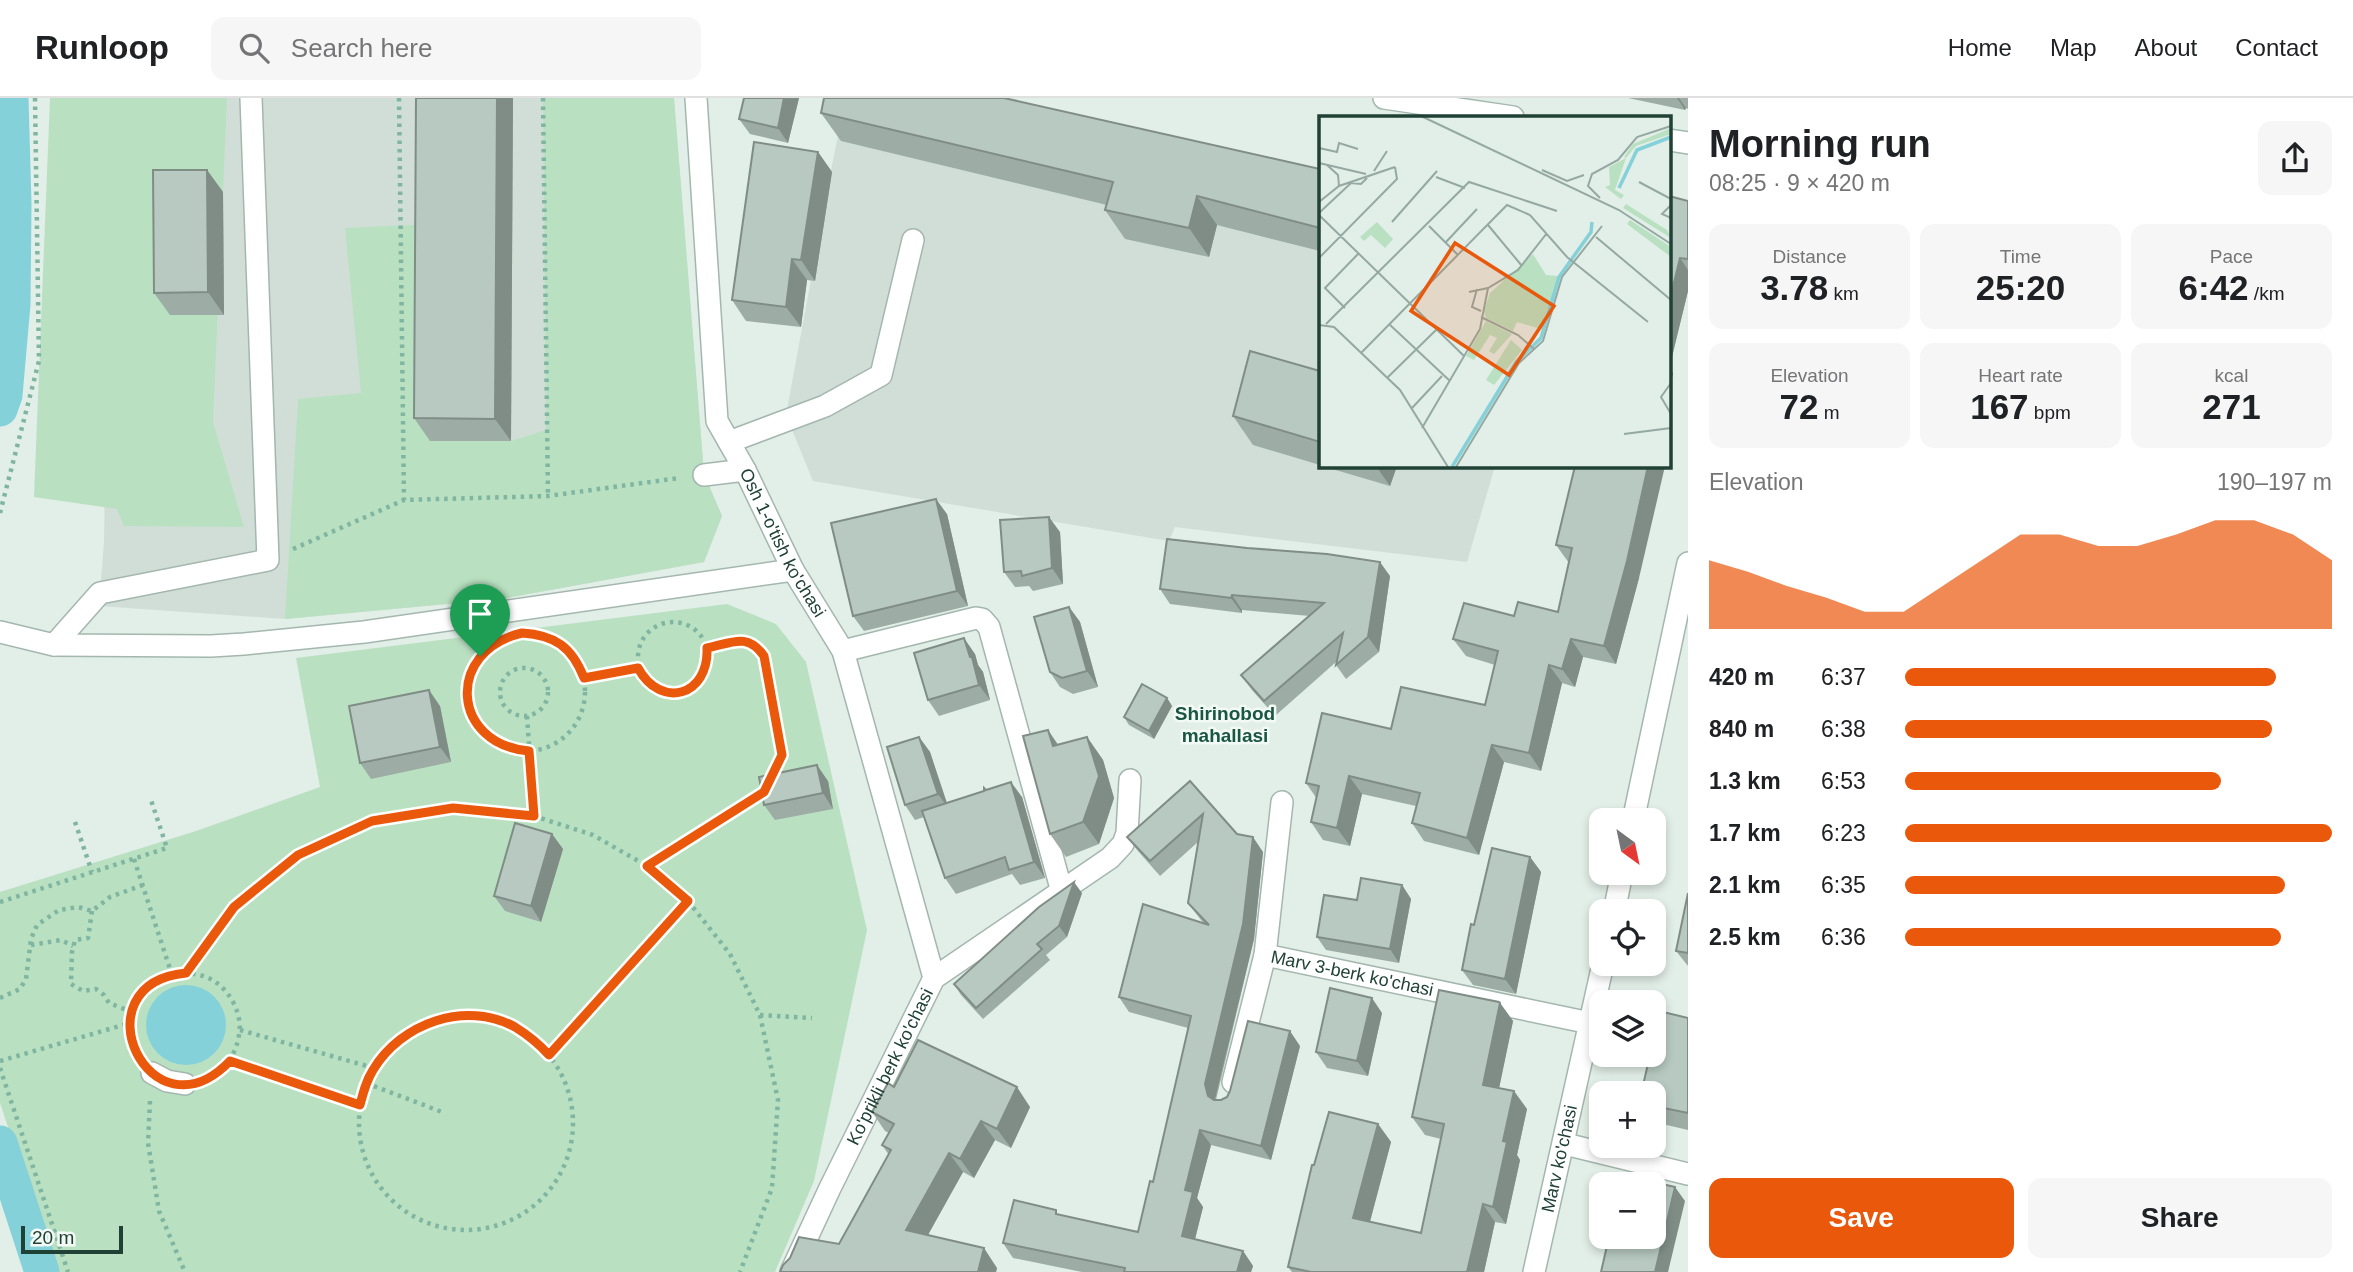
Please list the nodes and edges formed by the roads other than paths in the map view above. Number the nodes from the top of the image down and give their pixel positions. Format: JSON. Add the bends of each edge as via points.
{"nodes":[{"id":1,"x":251,"y":98,"type":"edge"},
{"id":2,"x":696,"y":98,"type":"edge"},
{"id":3,"x":1384,"y":98,"type":"edge"},
{"id":4,"x":1506,"y":116,"type":"edge"},
{"id":5,"x":913,"y":240,"type":"dead end"},
{"id":6,"x":730,"y":442,"type":"junction"},
{"id":7,"x":745,"y":470,"type":"junction"},
{"id":8,"x":704,"y":475,"type":"road end"},
{"id":9,"x":1688,"y":563,"type":"edge"},
{"id":10,"x":793,"y":570,"type":"junction"},
{"id":11,"x":0,"y":632,"type":"edge"},
{"id":12,"x":54,"y":645,"type":"junction"},
{"id":13,"x":843,"y":651,"type":"junction"},
{"id":14,"x":1130,"y":780,"type":"dead end"},
{"id":15,"x":1282,"y":802,"type":"dead end"},
{"id":16,"x":1636,"y":808,"type":"edge"},
{"id":17,"x":1062,"y":892,"type":"junction"},
{"id":18,"x":1265,"y":955,"type":"junction"},
{"id":19,"x":934,"y":978,"type":"junction"},
{"id":20,"x":1589,"y":1023,"type":"edge"},
{"id":21,"x":1589,"y":1028,"type":"edge"},
{"id":22,"x":152,"y":1073,"type":"road end"},
{"id":23,"x":185,"y":1084,"type":"road end"},
{"id":24,"x":1228,"y":1102,"type":"edge"},
{"id":25,"x":1565,"y":1144,"type":"junction"},
{"id":26,"x":1688,"y":1174,"type":"edge"},
{"id":27,"x":791,"y":1272,"type":"edge"},
{"id":28,"x":1534,"y":1272,"type":"edge"}],
"edges":[{"from":1,"to":12,"type":"street","via":[[268,560],[100,593]]},
{"from":2,"to":6,"type":"street","name":"Osh 1-o'tish ko'chasi","via":[[717,421]]},
{"from":3,"to":4,"type":"street"},
{"from":5,"to":6,"type":"street","via":[[881,375],[825,406]]},
{"from":6,"to":7,"type":"street","name":"Osh 1-o'tish ko'chasi"},
{"from":7,"to":8,"type":"street"},
{"from":7,"to":10,"type":"street","name":"Osh 1-o'tish ko'chasi"},
{"from":9,"to":16,"type":"street"},
{"from":10,"to":12,"type":"street","via":[[258,643]]},
{"from":10,"to":13,"type":"street","name":"Osh 1-o'tish ko'chasi"},
{"from":11,"to":12,"type":"street"},
{"from":13,"to":17,"type":"street","via":[[976,618],[989,626]]},
{"from":13,"to":19,"type":"street","name":"Osh 1-o'tish ko'chasi"},
{"from":14,"to":17,"type":"street","name":"Ko'prikli berk ko'chasi","via":[[1123,844]]},
{"from":15,"to":18,"type":"street","name":"Marv 3-berk ko'chasi"},
{"from":17,"to":19,"type":"street","name":"Ko'prikli berk ko'chasi"},
{"from":18,"to":20,"type":"street","name":"Marv 3-berk ko'chasi"},
{"from":18,"to":24,"type":"street"},
{"from":19,"to":27,"type":"street","name":"Ko'prikli berk ko'chasi"},
{"from":21,"to":25,"type":"street","name":"Marv ko'chasi"},
{"from":22,"to":23,"type":"street"},
{"from":25,"to":26,"type":"street"},
{"from":25,"to":28,"type":"street","name":"Marv ko'chasi"}]}
